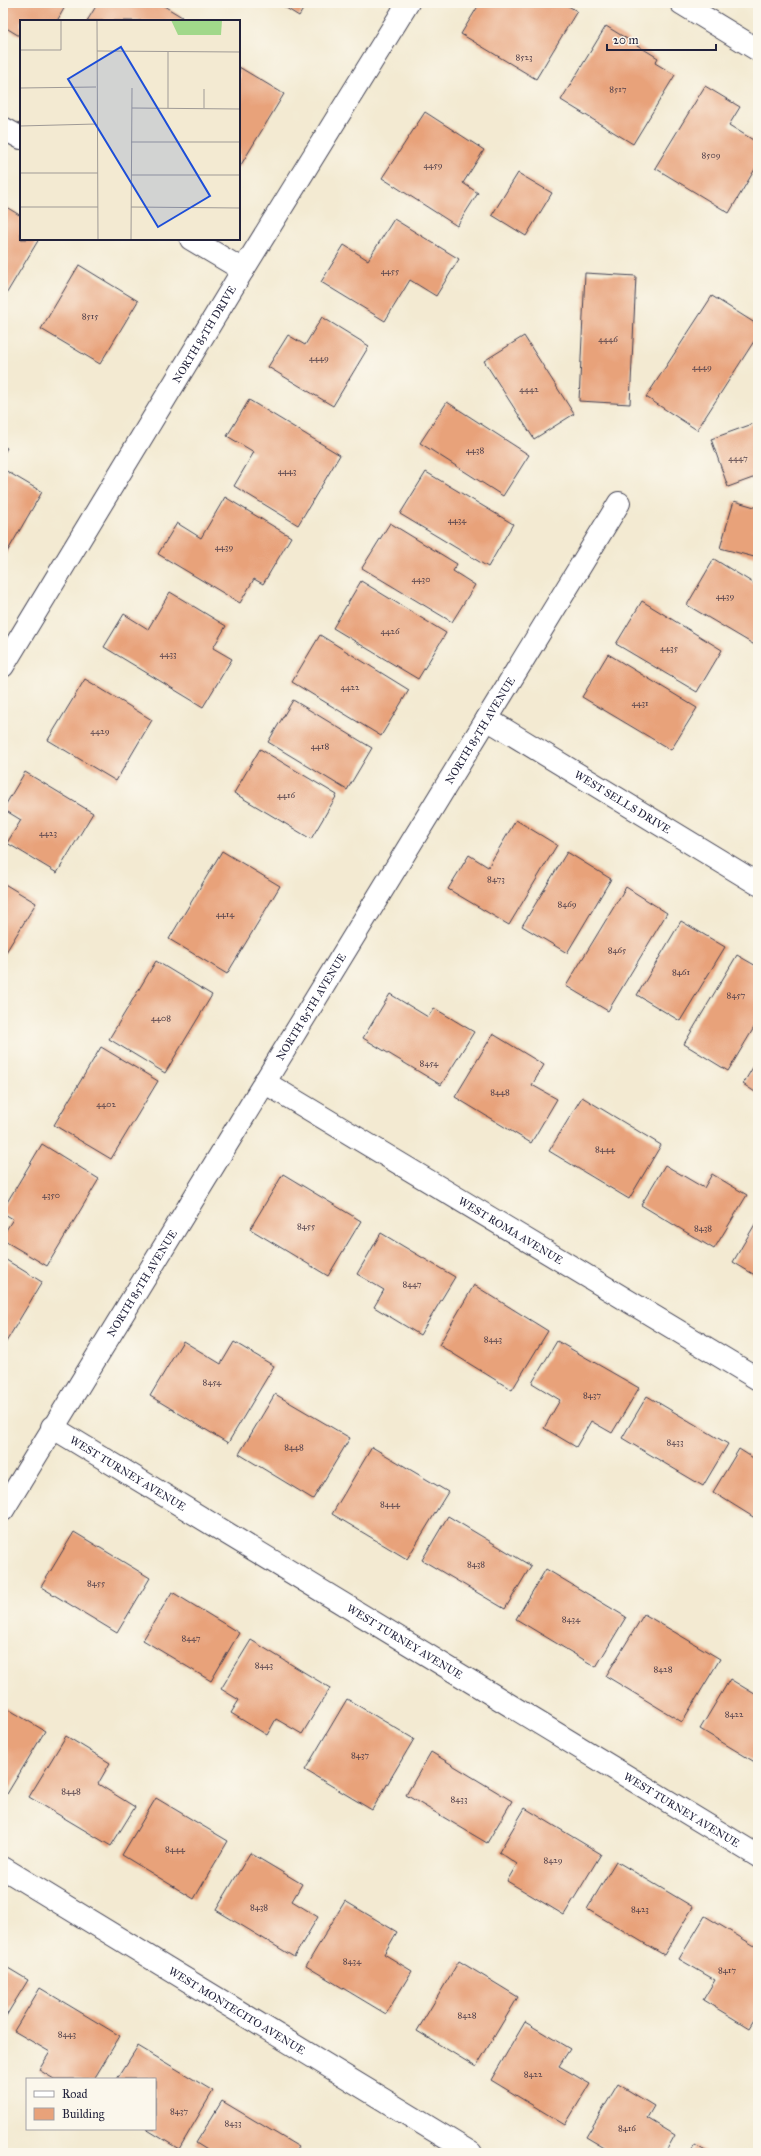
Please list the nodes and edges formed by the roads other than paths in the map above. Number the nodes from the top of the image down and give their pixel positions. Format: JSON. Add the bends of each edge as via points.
{"nodes":[{"id":1,"x":408,"y":3,"type":"edge"},
{"id":2,"x":681,"y":3,"type":"edge"},
{"id":3,"x":758,"y":50,"type":"edge"},
{"id":4,"x":3,"y":128,"type":"edge"},
{"id":5,"x":20,"y":137,"type":"edge"},
{"id":6,"x":193,"y":240,"type":"edge"},
{"id":7,"x":243,"y":270,"type":"junction"},
{"id":8,"x":619,"y":504,"type":"dead end"},
{"id":9,"x":5,"y":660,"type":"edge"},
{"id":10,"x":487,"y":719,"type":"junction"},
{"id":11,"x":758,"y":884,"type":"edge"},
{"id":12,"x":264,"y":1082,"type":"junction"},
{"id":13,"x":758,"y":1379,"type":"edge"},
{"id":14,"x":52,"y":1427,"type":"junction"},
{"id":15,"x":3,"y":1510,"type":"edge"},
{"id":16,"x":758,"y":1856,"type":"edge"},
{"id":17,"x":3,"y":1868,"type":"edge"},
{"id":18,"x":471,"y":2153,"type":"edge"}],
"edges":[{"from":1,"to":7,"type":"street","name":"NORTH 85TH DRIVE"},
{"from":2,"to":3,"type":"street"},
{"from":4,"to":5,"type":"street"},
{"from":6,"to":7,"type":"street"},
{"from":7,"to":9,"type":"street","name":"NORTH 85TH DRIVE"},
{"from":8,"to":10,"type":"street","name":"NORTH 85TH AVENUE"},
{"from":10,"to":11,"type":"street","name":"WEST SELLS DRIVE"},
{"from":10,"to":12,"type":"street","name":"NORTH 85TH AVENUE"},
{"from":12,"to":13,"type":"street","name":"WEST ROMA AVENUE"},
{"from":12,"to":14,"type":"street","name":"NORTH 85TH AVENUE"},
{"from":14,"to":15,"type":"street","name":"NORTH 85TH AVENUE"},
{"from":14,"to":16,"type":"street","name":"WEST TURNEY AVENUE"},
{"from":17,"to":18,"type":"street","name":"WEST MONTECITO AVENUE"}]}
